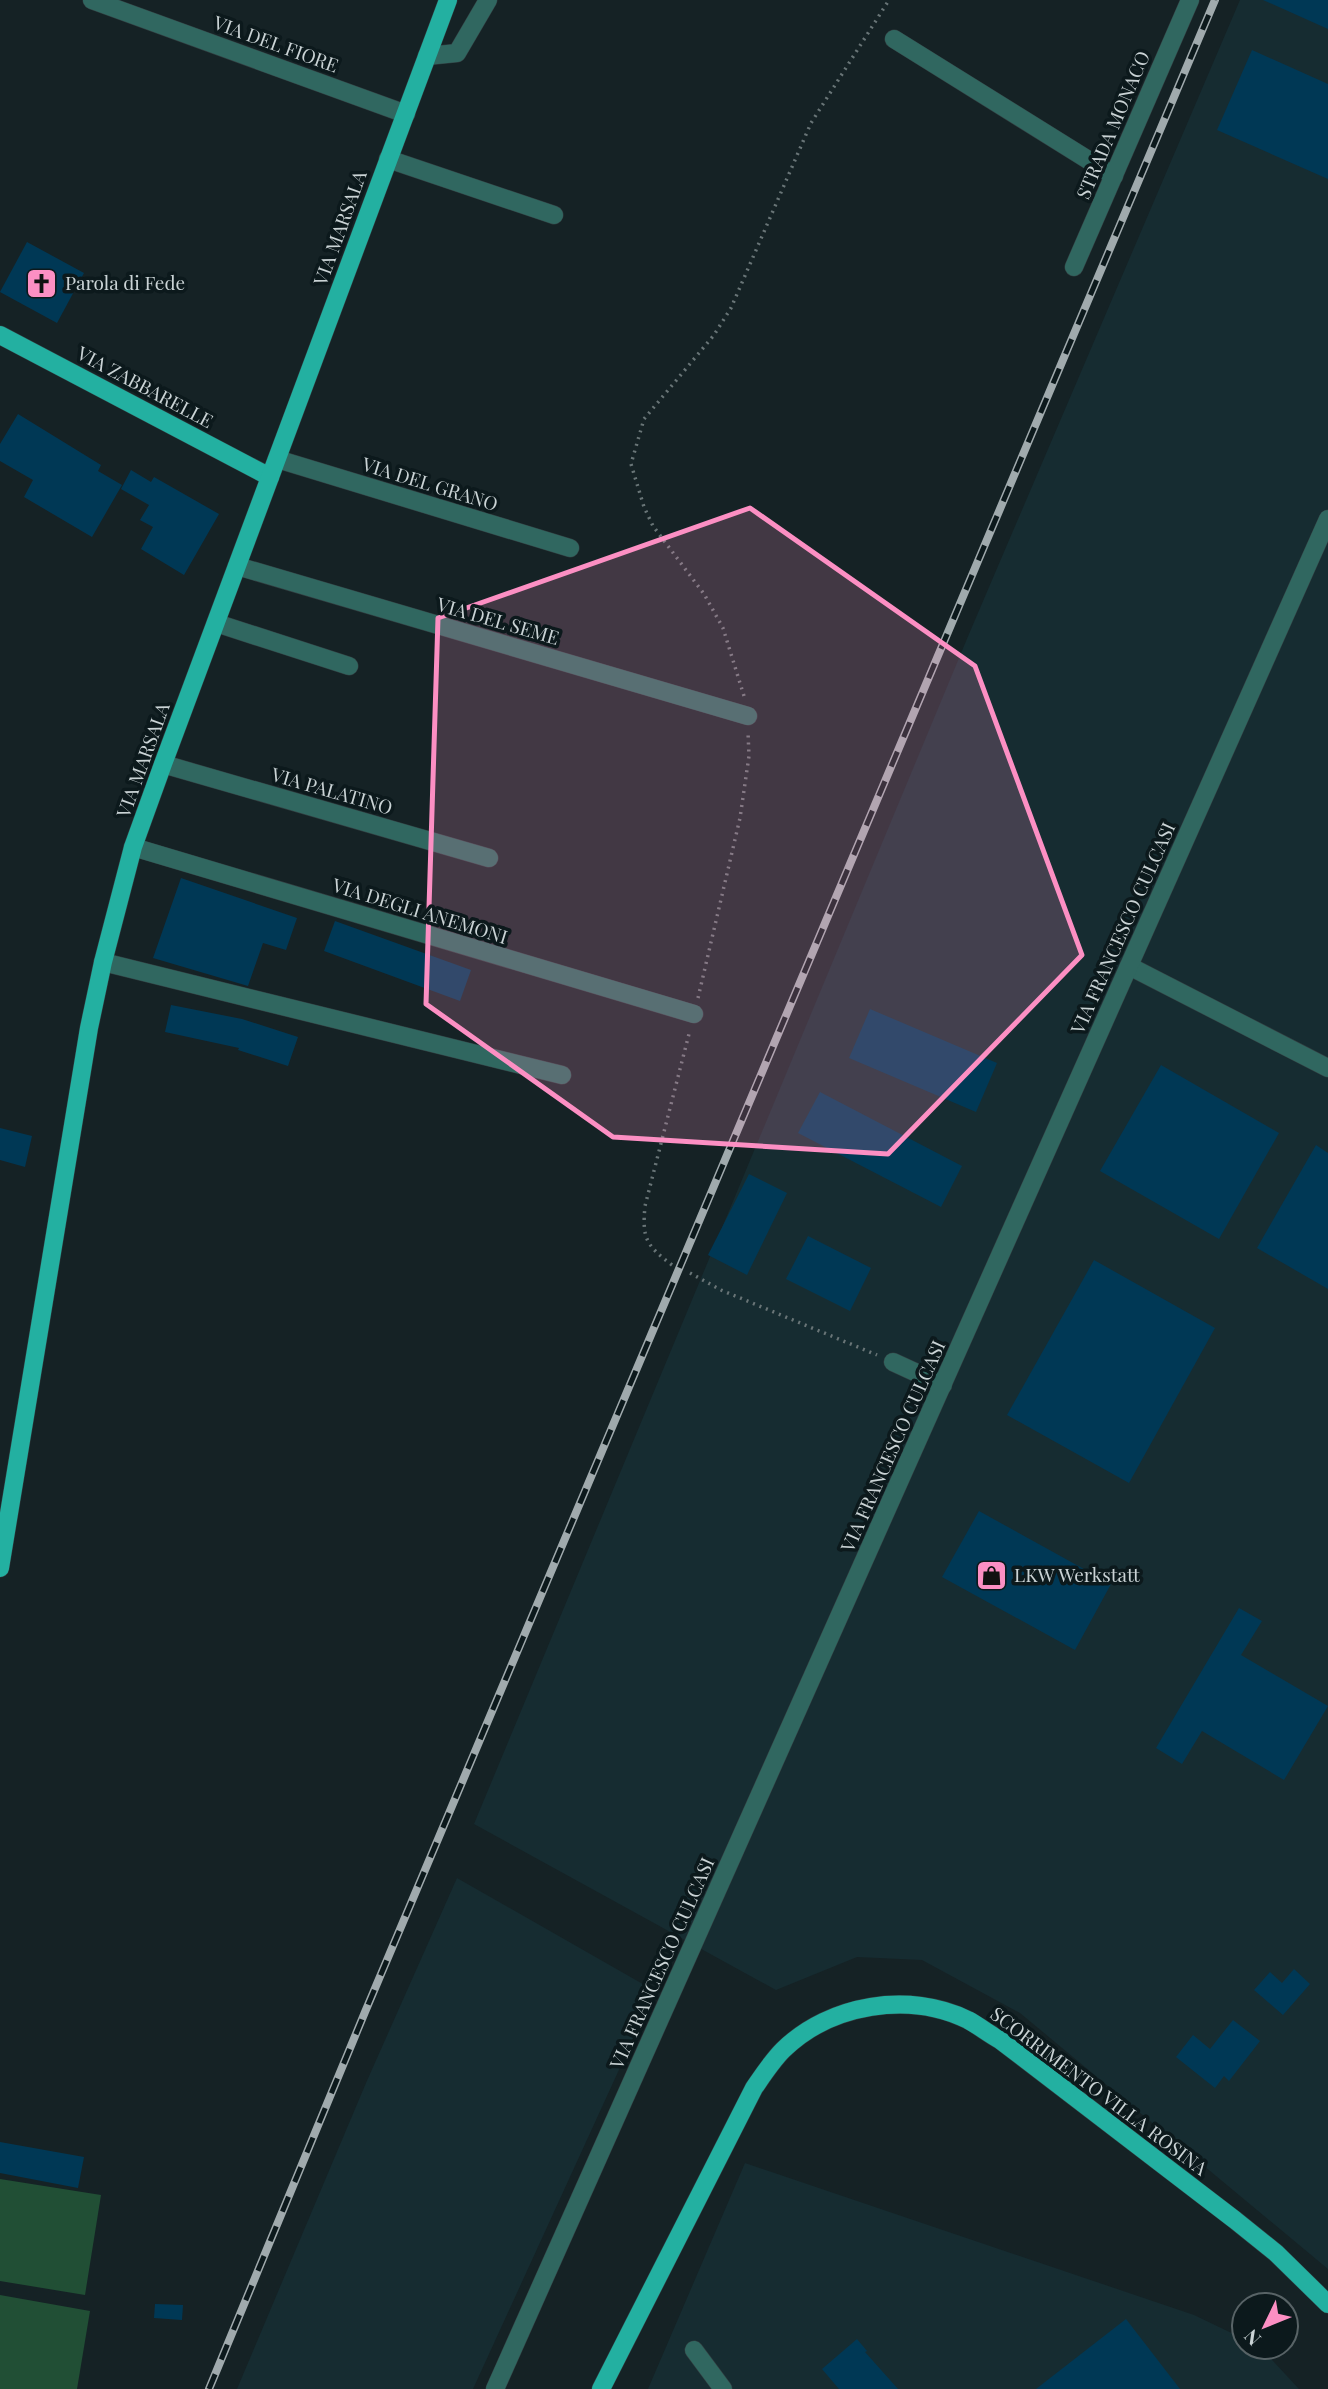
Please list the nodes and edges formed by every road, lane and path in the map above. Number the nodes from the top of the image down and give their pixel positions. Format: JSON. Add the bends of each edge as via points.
{"nodes":[{"id":1,"x":92,"y":0,"type":"edge"},
{"id":2,"x":448,"y":0,"type":"edge"},
{"id":3,"x":488,"y":0,"type":"edge"},
{"id":4,"x":889,"y":0,"type":"edge"},
{"id":5,"x":1190,"y":0,"type":"edge"},
{"id":6,"x":894,"y":39,"type":"dead end"},
{"id":7,"x":427,"y":56,"type":"junction"},
{"id":8,"x":405,"y":114,"type":"junction"},
{"id":9,"x":388,"y":159,"type":"junction"},
{"id":10,"x":1114,"y":176,"type":"junction"},
{"id":11,"x":554,"y":215,"type":"dead end"},
{"id":12,"x":1074,"y":267,"type":"dead end"},
{"id":13,"x":0,"y":335,"type":"edge"},
{"id":14,"x":277,"y":459,"type":"junction"},
{"id":15,"x":270,"y":477,"type":"junction"},
{"id":16,"x":1328,"y":519,"type":"edge"},
{"id":17,"x":570,"y":548,"type":"dead end"},
{"id":18,"x":237,"y":566,"type":"junction"},
{"id":19,"x":216,"y":623,"type":"junction"},
{"id":20,"x":349,"y":666,"type":"dead end"},
{"id":21,"x":748,"y":716,"type":"junction"},
{"id":22,"x":163,"y":764,"type":"junction"},
{"id":23,"x":133,"y":847,"type":"junction"},
{"id":24,"x":489,"y":858,"type":"dead end"},
{"id":25,"x":103,"y":961,"type":"junction"},
{"id":26,"x":1129,"y":966,"type":"junction"},
{"id":27,"x":694,"y":1014,"type":"junction"},
{"id":28,"x":1328,"y":1068,"type":"edge"},
{"id":29,"x":562,"y":1075,"type":"dead end"},
{"id":30,"x":672,"y":1265,"type":"dead end"},
{"id":31,"x":690,"y":1273,"type":"dead end"},
{"id":32,"x":893,"y":1362,"type":"joint"},
{"id":33,"x":943,"y":1385,"type":"junction"},
{"id":34,"x":0,"y":1568,"type":"edge"},
{"id":35,"x":1328,"y":2304,"type":"edge"},
{"id":36,"x":694,"y":2350,"type":"dead end"},
{"id":37,"x":495,"y":2389,"type":"edge"},
{"id":38,"x":601,"y":2389,"type":"edge"},
{"id":39,"x":723,"y":2389,"type":"edge"}],
"edges":[{"from":1,"to":8,"type":"street","name":"VIA DEL FIORE"},
{"from":2,"to":7,"type":"main road","name":"VIA MARSALA"},
{"from":3,"to":7,"type":"street","via":[[457,53]]},
{"from":4,"to":21,"type":"path","via":[[811,123],[731,308],[644,419],[635,443],[631,464],[644,507],[723,628]]},
{"from":5,"to":10,"type":"street","name":"STRADA MONACO"},
{"from":6,"to":10,"type":"street"},
{"from":7,"to":8,"type":"main road","name":"VIA MARSALA"},
{"from":8,"to":9,"type":"main road","name":"VIA MARSALA"},
{"from":9,"to":11,"type":"street"},
{"from":9,"to":14,"type":"main road","name":"VIA MARSALA"},
{"from":10,"to":12,"type":"street","name":"STRADA MONACO"},
{"from":13,"to":15,"type":"main road","name":"VIA ZABBARELLE"},
{"from":14,"to":15,"type":"main road","name":"VIA MARSALA"},
{"from":14,"to":17,"type":"street","name":"VIA DEL GRANO"},
{"from":15,"to":18,"type":"main road","name":"VIA MARSALA"},
{"from":16,"to":26,"type":"street","name":"VIA FRANCESCO CULCASI"},
{"from":18,"to":19,"type":"main road","name":"VIA MARSALA"},
{"from":18,"to":21,"type":"street","name":"VIA DEL SEME"},
{"from":19,"to":20,"type":"street"},
{"from":19,"to":22,"type":"main road","name":"VIA MARSALA"},
{"from":21,"to":27,"type":"path","via":[[749,756],[740,818]]},
{"from":22,"to":23,"type":"main road","name":"VIA MARSALA"},
{"from":22,"to":24,"type":"street","name":"VIA PALATINO"},
{"from":23,"to":25,"type":"main road","name":"VIA MARSALA"},
{"from":23,"to":27,"type":"street","name":"VIA DEGLI ANEMONI"},
{"from":25,"to":29,"type":"street"},
{"from":25,"to":34,"type":"main road","name":"VIA MARSALA"},
{"from":26,"to":28,"type":"street"},
{"from":26,"to":33,"type":"street","name":"VIA FRANCESCO CULCASI"},
{"from":27,"to":30,"type":"path","via":[[645,1206],[647,1241]]},
{"from":31,"to":32,"type":"path"},
{"from":32,"to":33,"type":"street"},
{"from":33,"to":37,"type":"street","name":"VIA FRANCESCO CULCASI"},
{"from":35,"to":38,"type":"main road","name":"SCORRIMENTO VILLA ROSINA","via":[[1266,2245],[1050,2077],[967,2020],[905,2004],[867,2007],[837,2015],[805,2032],[772,2062],[738,2116]]},
{"from":36,"to":39,"type":"street"}]}
